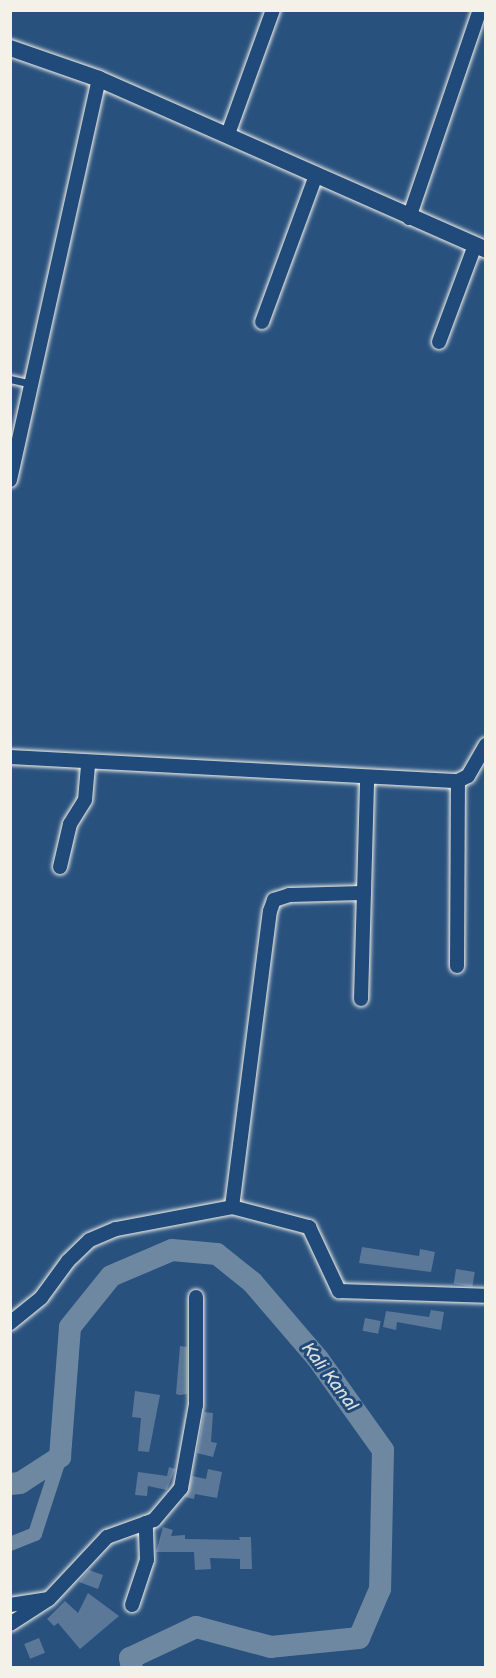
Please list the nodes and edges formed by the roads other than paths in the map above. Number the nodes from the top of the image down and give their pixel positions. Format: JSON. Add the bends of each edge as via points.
{"nodes":[{"id":1,"x":273,"y":10,"type":"edge"},
{"id":2,"x":480,"y":10,"type":"edge"},
{"id":3,"x":10,"y":48,"type":"edge"},
{"id":4,"x":99,"y":79,"type":"junction"},
{"id":5,"x":228,"y":134,"type":"junction"},
{"id":6,"x":316,"y":175,"type":"junction"},
{"id":7,"x":409,"y":218,"type":"junction"},
{"id":8,"x":480,"y":247,"type":"edge"},
{"id":9,"x":262,"y":322,"type":"dead end"},
{"id":10,"x":439,"y":342,"type":"dead end"},
{"id":11,"x":10,"y":379,"type":"edge"},
{"id":12,"x":32,"y":385,"type":"junction"},
{"id":13,"x":10,"y":480,"type":"edge"},
{"id":14,"x":486,"y":746,"type":"edge"},
{"id":15,"x":10,"y":757,"type":"edge"},
{"id":16,"x":88,"y":762,"type":"junction"},
{"id":17,"x":367,"y":778,"type":"junction"},
{"id":18,"x":458,"y":781,"type":"junction"},
{"id":19,"x":60,"y":867,"type":"dead end"},
{"id":20,"x":364,"y":893,"type":"junction"},
{"id":21,"x":457,"y":966,"type":"dead end"},
{"id":22,"x":361,"y":999,"type":"dead end"},
{"id":23,"x":232,"y":1207,"type":"junction"},
{"id":24,"x":486,"y":1296,"type":"edge"},
{"id":25,"x":196,"y":1298,"type":"dead end"},
{"id":26,"x":10,"y":1323,"type":"edge"},
{"id":27,"x":146,"y":1523,"type":"junction"},
{"id":28,"x":49,"y":1599,"type":"junction"},
{"id":29,"x":10,"y":1605,"type":"edge"},
{"id":30,"x":132,"y":1605,"type":"dead end"},
{"id":31,"x":10,"y":1624,"type":"edge"}],
"edges":[{"from":1,"to":5,"type":"street"},
{"from":2,"to":7,"type":"street"},
{"from":3,"to":4,"type":"street"},
{"from":4,"to":5,"type":"street"},
{"from":4,"to":12,"type":"street"},
{"from":5,"to":6,"type":"street"},
{"from":6,"to":7,"type":"street"},
{"from":6,"to":9,"type":"street"},
{"from":7,"to":8,"type":"street"},
{"from":8,"to":10,"type":"street"},
{"from":11,"to":12,"type":"lane"},
{"from":12,"to":13,"type":"street"},
{"from":14,"to":18,"type":"street","via":[[468,776]]},
{"from":15,"to":16,"type":"street"},
{"from":16,"to":17,"type":"street"},
{"from":16,"to":19,"type":"street","via":[[85,800],[70,824]]},
{"from":17,"to":18,"type":"street"},
{"from":17,"to":20,"type":"street"},
{"from":18,"to":21,"type":"street"},
{"from":20,"to":22,"type":"street"},
{"from":20,"to":23,"type":"street","via":[[289,895],[274,900]]},
{"from":23,"to":24,"type":"street","via":[[309,1227],[339,1291]]},
{"from":23,"to":26,"type":"street","via":[[116,1229],[90,1240],[68,1261],[41,1298]]},
{"from":25,"to":27,"type":"street","via":[[196,1405],[181,1488],[163,1512]]},
{"from":27,"to":28,"type":"street","via":[[107,1537]]},
{"from":27,"to":30,"type":"street","via":[[147,1560]]},
{"from":28,"to":29,"type":"street"},
{"from":28,"to":31,"type":"street"}]}
